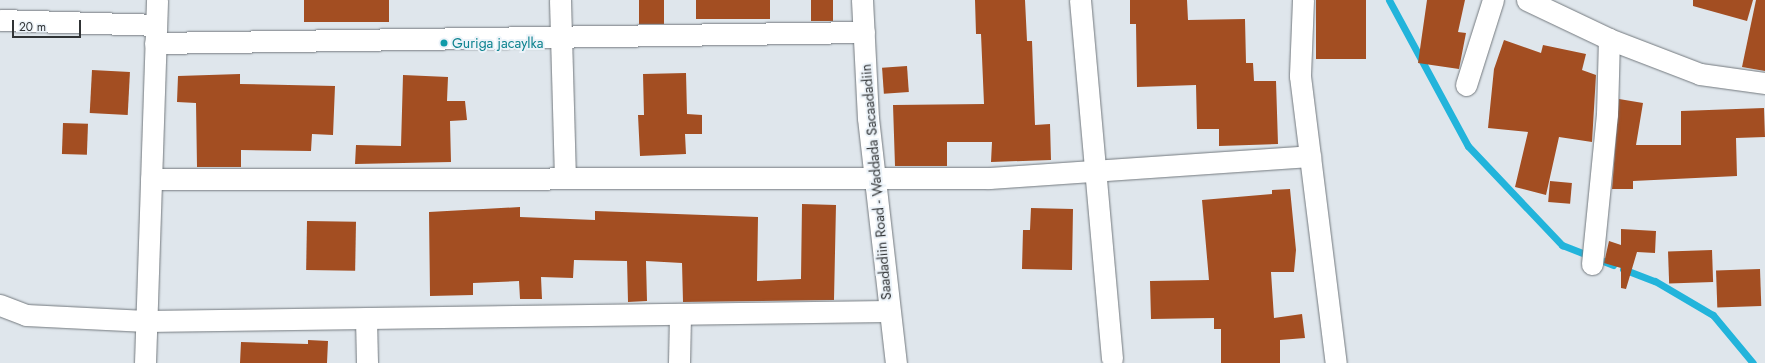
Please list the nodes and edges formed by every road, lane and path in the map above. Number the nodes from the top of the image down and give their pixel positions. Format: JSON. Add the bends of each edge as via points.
{"nodes":[{"id":1,"x":157,"y":0,"type":"edge"},
{"id":2,"x":560,"y":0,"type":"edge"},
{"id":3,"x":862,"y":0,"type":"edge"},
{"id":4,"x":1080,"y":0,"type":"edge"},
{"id":5,"x":1303,"y":0,"type":"edge"},
{"id":6,"x":1493,"y":0,"type":"edge"},
{"id":7,"x":1527,"y":0,"type":"edge"},
{"id":8,"x":0,"y":20,"type":"edge"},
{"id":9,"x":864,"y":32,"type":"junction"},
{"id":10,"x":156,"y":34,"type":"junction"},
{"id":11,"x":561,"y":36,"type":"junction"},
{"id":12,"x":1608,"y":39,"type":"junction"},
{"id":13,"x":1765,"y":83,"type":"edge"},
{"id":14,"x":1466,"y":85,"type":"dead end"},
{"id":15,"x":1310,"y":156,"type":"junction"},
{"id":16,"x":1096,"y":170,"type":"junction"},
{"id":17,"x":874,"y":176,"type":"junction"},
{"id":18,"x":565,"y":177,"type":"junction"},
{"id":19,"x":151,"y":179,"type":"junction"},
{"id":20,"x":1592,"y":264,"type":"dead end"},
{"id":21,"x":0,"y":305,"type":"edge"},
{"id":22,"x":888,"y":311,"type":"junction"},
{"id":23,"x":680,"y":314,"type":"junction"},
{"id":24,"x":366,"y":318,"type":"junction"},
{"id":25,"x":146,"y":321,"type":"junction"},
{"id":26,"x":1112,"y":358,"type":"dead end"},
{"id":27,"x":145,"y":363,"type":"edge"},
{"id":28,"x":367,"y":363,"type":"edge"},
{"id":29,"x":680,"y":363,"type":"edge"},
{"id":30,"x":896,"y":363,"type":"edge"},
{"id":31,"x":1336,"y":363,"type":"edge"}],
"edges":[{"from":1,"to":10,"type":"street"},
{"from":2,"to":11,"type":"street"},
{"from":3,"to":9,"type":"street","name":"Saadadiin Road - Waddada Sacaadadiin"},
{"from":4,"to":16,"type":"street"},
{"from":5,"to":15,"type":"street","via":[[1300,76]]},
{"from":6,"to":14,"type":"street"},
{"from":7,"to":12,"type":"street"},
{"from":8,"to":10,"type":"street"},
{"from":9,"to":11,"type":"street"},
{"from":9,"to":17,"type":"street","name":"Saadadiin Road - Waddada Sacaadadiin"},
{"from":10,"to":11,"type":"street"},
{"from":10,"to":19,"type":"street"},
{"from":11,"to":18,"type":"street"},
{"from":12,"to":13,"type":"street","via":[[1700,74]]},
{"from":12,"to":20,"type":"street","via":[[1607,114]]},
{"from":15,"to":16,"type":"street"},
{"from":15,"to":31,"type":"street"},
{"from":16,"to":17,"type":"street","via":[[1038,177]]},
{"from":16,"to":26,"type":"street"},
{"from":17,"to":18,"type":"street"},
{"from":17,"to":22,"type":"street","name":"Saadadiin Road - Waddada Sacaadadiin"},
{"from":18,"to":19,"type":"street"},
{"from":19,"to":25,"type":"street"},
{"from":21,"to":25,"type":"street","via":[[26,315]]},
{"from":22,"to":23,"type":"street"},
{"from":22,"to":30,"type":"street","name":"Saadadiin Road - Waddada Sacaadadiin"},
{"from":23,"to":24,"type":"street"},
{"from":23,"to":29,"type":"street"},
{"from":24,"to":25,"type":"street"},
{"from":24,"to":28,"type":"street"},
{"from":25,"to":27,"type":"street"}]}
